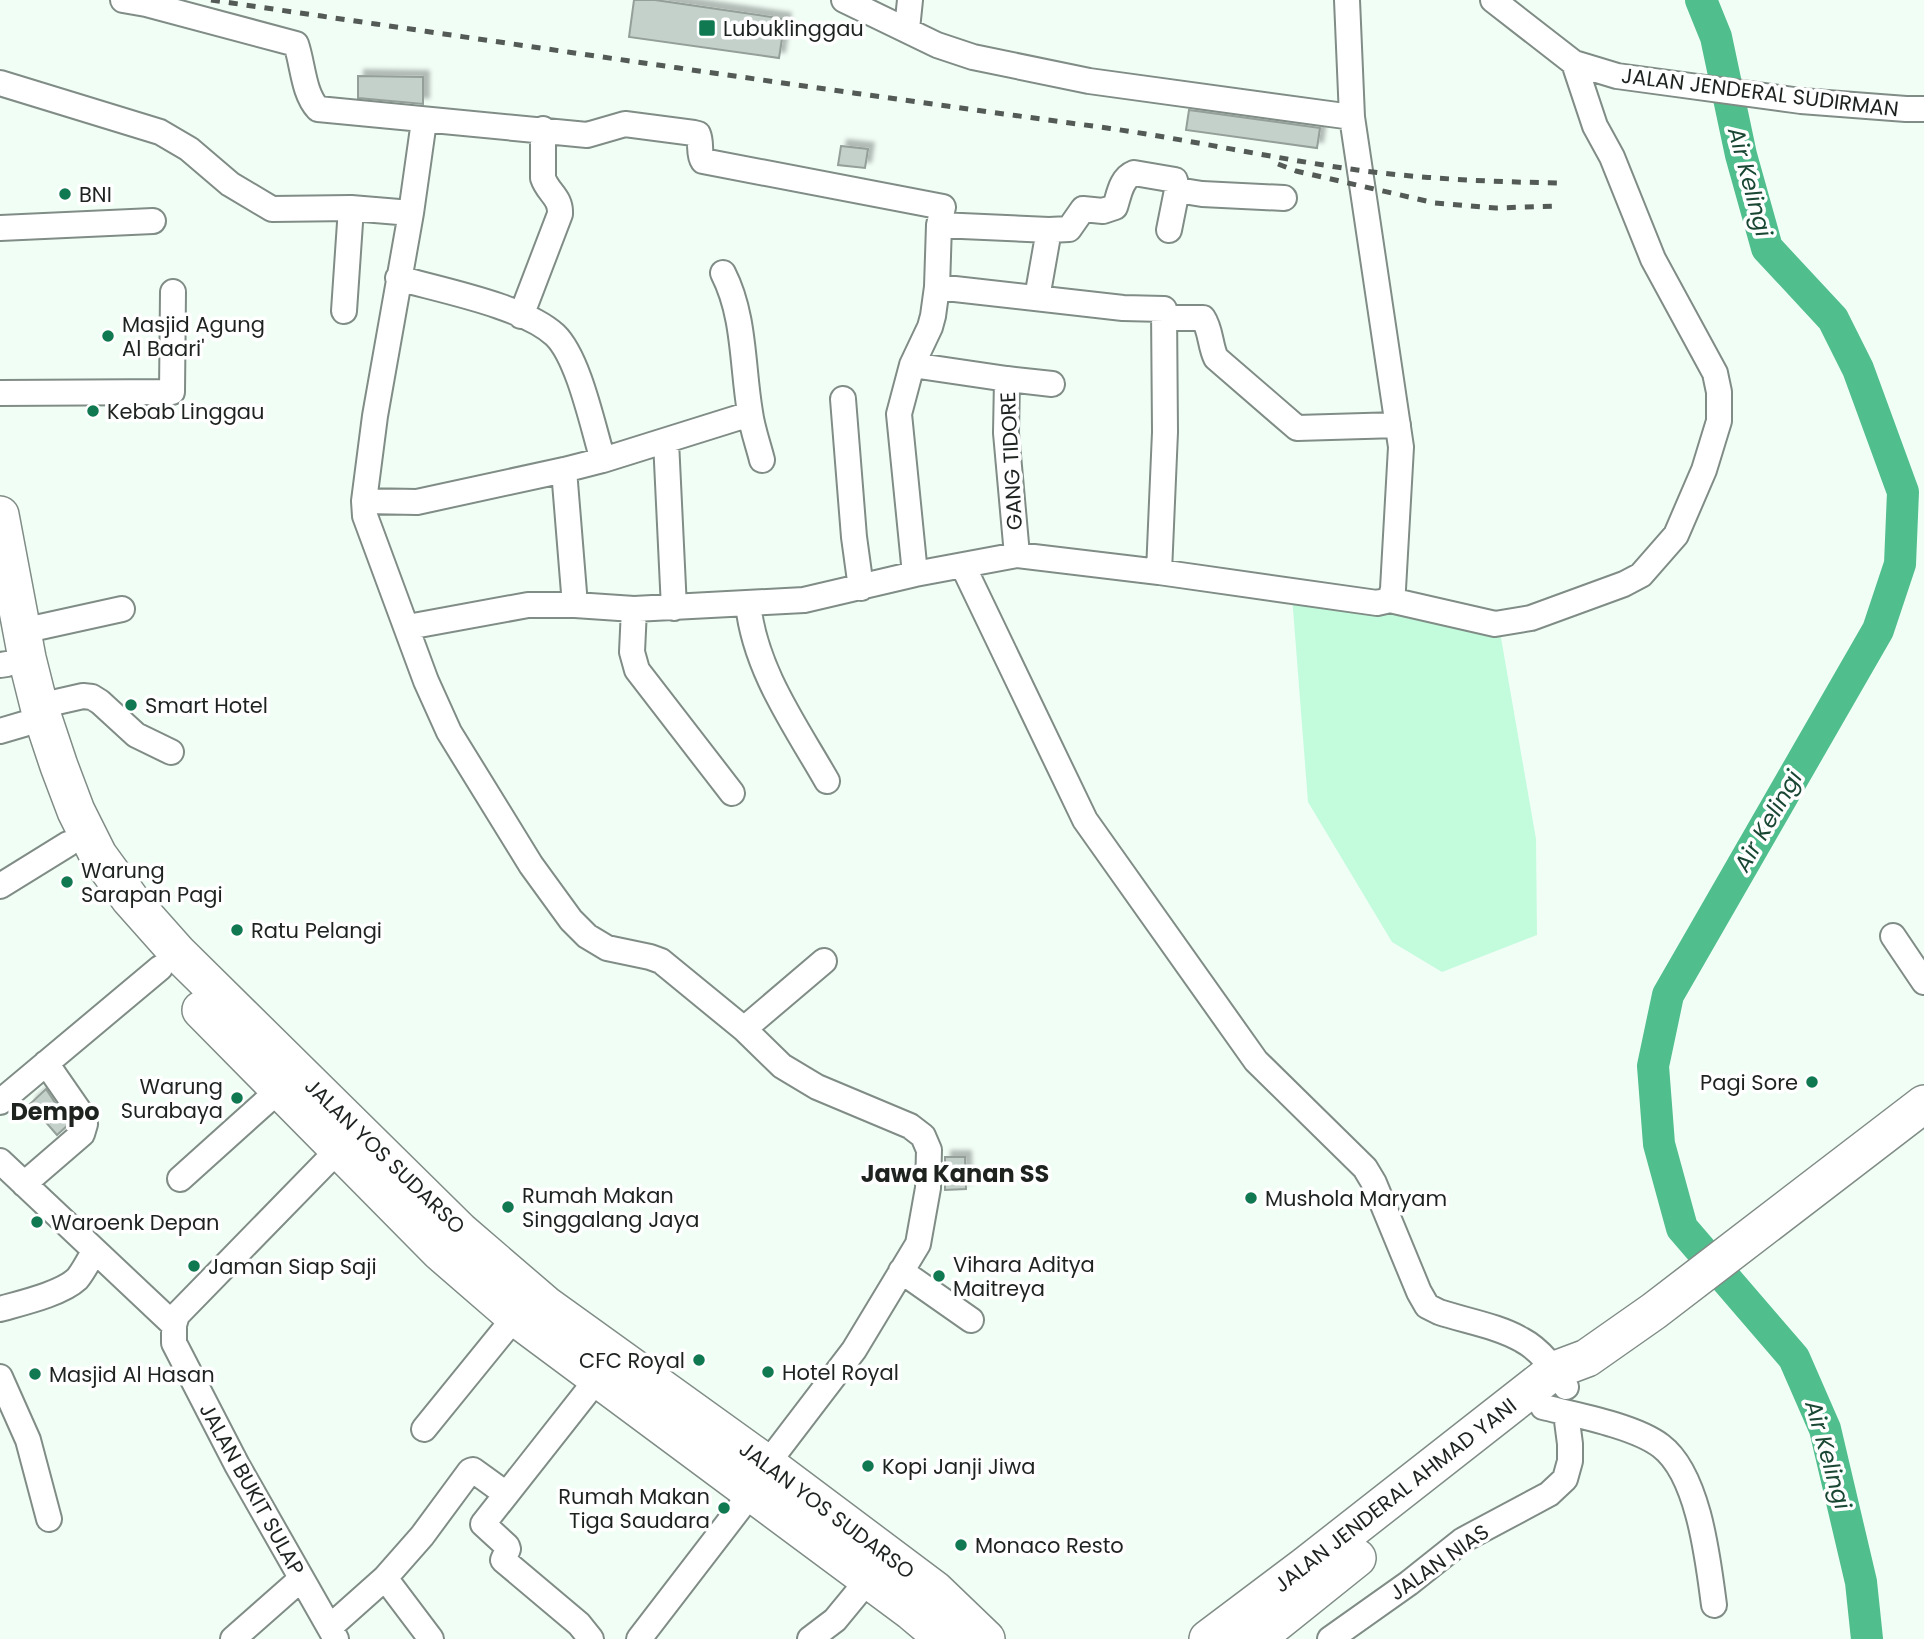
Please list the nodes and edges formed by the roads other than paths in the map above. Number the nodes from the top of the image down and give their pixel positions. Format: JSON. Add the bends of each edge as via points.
{"nodes":[{"id":1,"x":123,"y":0,"type":"edge"},
{"id":2,"x":844,"y":0,"type":"edge"},
{"id":3,"x":910,"y":0,"type":"edge"},
{"id":4,"x":1347,"y":0,"type":"edge"},
{"id":5,"x":1493,"y":0,"type":"edge"},
{"id":6,"x":907,"y":29,"type":"junction"},
{"id":7,"x":1574,"y":63,"type":"junction"},
{"id":8,"x":0,"y":83,"type":"edge"},
{"id":9,"x":1924,"y":108,"type":"edge"},
{"id":10,"x":1352,"y":117,"type":"junction"},
{"id":11,"x":424,"y":121,"type":"junction"},
{"id":12,"x":543,"y":129,"type":"junction"},
{"id":13,"x":1177,"y":190,"type":"junction"},
{"id":14,"x":1284,"y":198,"type":"dead end"},
{"id":15,"x":351,"y":208,"type":"junction"},
{"id":16,"x":411,"y":213,"type":"junction"},
{"id":17,"x":153,"y":220,"type":"dead end"},
{"id":18,"x":939,"y":225,"type":"junction"},
{"id":19,"x":0,"y":228,"type":"edge"},
{"id":20,"x":1049,"y":230,"type":"junction"},
{"id":21,"x":1169,"y":230,"type":"dead end"},
{"id":22,"x":723,"y":273,"type":"dead end"},
{"id":23,"x":398,"y":278,"type":"junction"},
{"id":24,"x":937,"y":287,"type":"junction"},
{"id":25,"x":173,"y":292,"type":"dead end"},
{"id":26,"x":1037,"y":298,"type":"junction"},
{"id":27,"x":345,"y":311,"type":"dead end"},
{"id":28,"x":521,"y":316,"type":"junction"},
{"id":29,"x":1165,"y":318,"type":"junction"},
{"id":30,"x":912,"y":365,"type":"junction"},
{"id":31,"x":1007,"y":379,"type":"junction"},
{"id":32,"x":1052,"y":384,"type":"dead end"},
{"id":33,"x":0,"y":393,"type":"edge"},
{"id":34,"x":843,"y":399,"type":"dead end"},
{"id":35,"x":750,"y":414,"type":"junction"},
{"id":36,"x":1398,"y":425,"type":"junction"},
{"id":37,"x":666,"y":441,"type":"junction"},
{"id":38,"x":603,"y":460,"type":"junction"},
{"id":39,"x":762,"y":460,"type":"dead end"},
{"id":40,"x":564,"y":470,"type":"junction"},
{"id":41,"x":364,"y":501,"type":"junction"},
{"id":42,"x":0,"y":515,"type":"edge"},
{"id":43,"x":1017,"y":555,"type":"junction"},
{"id":44,"x":963,"y":566,"type":"junction"},
{"id":45,"x":1159,"y":572,"type":"junction"},
{"id":46,"x":915,"y":574,"type":"junction"},
{"id":47,"x":861,"y":588,"type":"junction"},
{"id":48,"x":1390,"y":600,"type":"junction"},
{"id":49,"x":748,"y":604,"type":"junction"},
{"id":50,"x":575,"y":605,"type":"junction"},
{"id":51,"x":674,"y":608,"type":"junction"},
{"id":52,"x":122,"y":609,"type":"dead end"},
{"id":53,"x":634,"y":609,"type":"junction"},
{"id":54,"x":408,"y":627,"type":"junction"},
{"id":55,"x":7,"y":647,"type":"edge"},
{"id":56,"x":21,"y":720,"type":"edge"},
{"id":57,"x":171,"y":752,"type":"dead end"},
{"id":58,"x":50,"y":771,"type":"junction"},
{"id":59,"x":827,"y":781,"type":"dead end"},
{"id":60,"x":732,"y":793,"type":"dead end"},
{"id":61,"x":68,"y":844,"type":"junction"},
{"id":62,"x":0,"y":886,"type":"edge"},
{"id":63,"x":1893,"y":936,"type":"dead end"},
{"id":64,"x":824,"y":961,"type":"dead end"},
{"id":65,"x":160,"y":968,"type":"junction"},
{"id":66,"x":1924,"y":982,"type":"edge"},
{"id":67,"x":744,"y":1029,"type":"junction"},
{"id":68,"x":47,"y":1063,"type":"junction"},
{"id":69,"x":279,"y":1090,"type":"junction"},
{"id":70,"x":0,"y":1102,"type":"edge"},
{"id":71,"x":1924,"y":1104,"type":"edge"},
{"id":72,"x":348,"y":1141,"type":"junction"},
{"id":73,"x":0,"y":1161,"type":"edge"},
{"id":74,"x":180,"y":1179,"type":"dead end"},
{"id":75,"x":24,"y":1184,"type":"junction"},
{"id":76,"x":95,"y":1251,"type":"junction"},
{"id":77,"x":901,"y":1271,"type":"junction"},
{"id":78,"x":0,"y":1309,"type":"edge"},
{"id":79,"x":515,"y":1317,"type":"junction"},
{"id":80,"x":971,"y":1320,"type":"dead end"},
{"id":81,"x":174,"y":1325,"type":"junction"},
{"id":82,"x":0,"y":1377,"type":"edge"},
{"id":83,"x":598,"y":1378,"type":"junction"},
{"id":84,"x":1563,"y":1387,"type":"junction"},
{"id":85,"x":425,"y":1429,"type":"dead end"},
{"id":86,"x":760,"y":1478,"type":"junction"},
{"id":87,"x":506,"y":1494,"type":"junction"},
{"id":88,"x":49,"y":1519,"type":"dead end"},
{"id":89,"x":878,"y":1568,"type":"junction"},
{"id":90,"x":385,"y":1578,"type":"junction"},
{"id":91,"x":300,"y":1579,"type":"junction"},
{"id":92,"x":1714,"y":1605,"type":"dead end"},
{"id":93,"x":333,"y":1633,"type":"edge"},
{"id":94,"x":233,"y":1639,"type":"edge"},
{"id":95,"x":431,"y":1639,"type":"edge"},
{"id":96,"x":591,"y":1639,"type":"edge"},
{"id":97,"x":639,"y":1639,"type":"edge"},
{"id":98,"x":810,"y":1639,"type":"edge"},
{"id":99,"x":944,"y":1639,"type":"edge"},
{"id":100,"x":986,"y":1639,"type":"edge"},
{"id":101,"x":1208,"y":1639,"type":"edge"},
{"id":102,"x":1256,"y":1639,"type":"edge"},
{"id":103,"x":1330,"y":1639,"type":"edge"}],
"edges":[{"from":1,"to":11,"type":"street","via":[[296,44],[309,94],[318,109]]},
{"from":2,"to":6,"type":"street"},
{"from":3,"to":6,"type":"street"},
{"from":4,"to":10,"type":"street"},
{"from":5,"to":7,"type":"street","name":"JALAN JENDERAL SUDIRMAN"},
{"from":6,"to":10,"type":"street","via":[[973,57],[1089,81]]},
{"from":7,"to":9,"type":"street","name":"JALAN JENDERAL SUDIRMAN","via":[[1661,84],[1801,101]]},
{"from":7,"to":48,"type":"street","via":[[1595,126],[1653,259],[1715,373],[1719,421],[1704,470],[1676,535],[1641,575],[1624,584],[1531,618],[1494,624]]},
{"from":8,"to":15,"type":"street","via":[[160,132],[272,209]]},
{"from":10,"to":36,"type":"street"},
{"from":11,"to":12,"type":"street"},
{"from":11,"to":16,"type":"street"},
{"from":12,"to":18,"type":"street","via":[[587,135],[625,124],[694,133],[701,140],[703,161],[943,207]]},
{"from":12,"to":28,"type":"street","via":[[543,178],[559,200],[560,214]]},
{"from":13,"to":14,"type":"street"},
{"from":13,"to":20,"type":"street","via":[[1175,180],[1134,173],[1122,184],[1115,206],[1103,211],[1083,209],[1069,229]]},
{"from":13,"to":21,"type":"street"},
{"from":15,"to":16,"type":"street"},
{"from":15,"to":27,"type":"street"},
{"from":16,"to":23,"type":"street"},
{"from":17,"to":19,"type":"street"},
{"from":18,"to":20,"type":"street"},
{"from":18,"to":24,"type":"street"},
{"from":20,"to":26,"type":"street"},
{"from":22,"to":35,"type":"street","via":[[739,322]]},
{"from":23,"to":28,"type":"street"},
{"from":23,"to":41,"type":"street"},
{"from":24,"to":26,"type":"street"},
{"from":24,"to":30,"type":"street","via":[[930,327]]},
{"from":25,"to":33,"type":"street","via":[[172,392]]},
{"from":26,"to":29,"type":"street","via":[[1161,308]]},
{"from":28,"to":38,"type":"street","via":[[556,336],[574,366]]},
{"from":29,"to":36,"type":"street","via":[[1203,318],[1216,358],[1297,428]]},
{"from":29,"to":45,"type":"street"},
{"from":30,"to":31,"type":"street","name":"GANG TIDORE"},
{"from":30,"to":46,"type":"street","via":[[898,429]]},
{"from":31,"to":32,"type":"street"},
{"from":31,"to":43,"type":"street","name":"GANG TIDORE","via":[[1006,433]]},
{"from":34,"to":47,"type":"street"},
{"from":35,"to":37,"type":"street"},
{"from":35,"to":39,"type":"street"},
{"from":36,"to":48,"type":"street","via":[[1402,460]]},
{"from":37,"to":38,"type":"street"},
{"from":37,"to":51,"type":"street"},
{"from":38,"to":40,"type":"street"},
{"from":40,"to":41,"type":"street","via":[[416,502]]},
{"from":40,"to":50,"type":"street"},
{"from":41,"to":54,"type":"street","via":[[365,516]]},
{"from":42,"to":55,"type":"highway","name":"JALAN YOS SUDARSO"},
{"from":43,"to":44,"type":"street"},
{"from":43,"to":45,"type":"street"},
{"from":44,"to":46,"type":"street"},
{"from":44,"to":84,"type":"street","via":[[1085,820],[1256,1061],[1371,1176],[1427,1306],[1522,1339]]},
{"from":45,"to":48,"type":"street","via":[[1377,603]]},
{"from":46,"to":47,"type":"street"},
{"from":47,"to":49,"type":"street","via":[[804,600]]},
{"from":49,"to":51,"type":"street"},
{"from":49,"to":59,"type":"street","via":[[752,634],[775,692]]},
{"from":50,"to":53,"type":"street"},
{"from":50,"to":54,"type":"street","via":[[528,605]]},
{"from":51,"to":53,"type":"street"},
{"from":52,"to":55,"type":"street"},
{"from":53,"to":60,"type":"street","via":[[636,670]]},
{"from":54,"to":67,"type":"street","via":[[449,732],[531,865],[571,920],[607,948],[662,961]]},
{"from":55,"to":56,"type":"highway","name":"JALAN YOS SUDARSO"},
{"from":56,"to":57,"type":"street","via":[[83,696],[92,697],[136,735]]},
{"from":56,"to":58,"type":"highway","name":"JALAN YOS SUDARSO"},
{"from":58,"to":61,"type":"highway","name":"JALAN YOS SUDARSO"},
{"from":58,"to":72,"type":"highway","name":"JALAN YOS SUDARSO","via":[[98,855],[130,899]]},
{"from":61,"to":62,"type":"street"},
{"from":61,"to":65,"type":"highway","name":"JALAN YOS SUDARSO","via":[[113,917]]},
{"from":63,"to":66,"type":"street"},
{"from":64,"to":67,"type":"street"},
{"from":65,"to":68,"type":"street"},
{"from":65,"to":69,"type":"highway","name":"JALAN YOS SUDARSO"},
{"from":67,"to":77,"type":"street","via":[[782,1066],[805,1080],[923,1136],[929,1150],[928,1188],[918,1244]]},
{"from":68,"to":70,"type":"street"},
{"from":68,"to":75,"type":"street","via":[[85,1124],[82,1134]]},
{"from":69,"to":72,"type":"highway","name":"JALAN YOS SUDARSO"},
{"from":69,"to":74,"type":"street"},
{"from":71,"to":84,"type":"highway","name":"JALAN JENDERAL AHMAD YANI","via":[[1654,1311]]},
{"from":72,"to":79,"type":"highway","name":"JALAN YOS SUDARSO","via":[[440,1252]]},
{"from":72,"to":81,"type":"street","via":[[177,1315]]},
{"from":72,"to":86,"type":"highway","name":"JALAN YOS SUDARSO"},
{"from":73,"to":75,"type":"street"},
{"from":75,"to":76,"type":"street"},
{"from":76,"to":78,"type":"street","via":[[68,1284]]},
{"from":76,"to":81,"type":"street"},
{"from":77,"to":80,"type":"street"},
{"from":77,"to":86,"type":"street","via":[[854,1350]]},
{"from":79,"to":83,"type":"highway","name":"JALAN YOS SUDARSO"},
{"from":79,"to":85,"type":"street"},
{"from":81,"to":91,"type":"street","name":"JALAN BUKIT SULAP","via":[[174,1343]]},
{"from":82,"to":88,"type":"street","via":[[27,1440]]},
{"from":83,"to":86,"type":"highway","name":"JALAN YOS SUDARSO"},
{"from":83,"to":87,"type":"street"},
{"from":84,"to":92,"type":"street","via":[[1621,1428],[1658,1444],[1675,1458],[1704,1533]]},
{"from":84,"to":101,"type":"highway","name":"JALAN JENDERAL AHMAD YANI"},
{"from":84,"to":102,"type":"highway","name":"JALAN JENDERAL AHMAD YANI"},
{"from":84,"to":103,"type":"street","name":"JALAN NIAS","via":[[1570,1444],[1565,1479],[1549,1494],[1463,1540]]},
{"from":86,"to":89,"type":"highway","name":"JALAN YOS SUDARSO"},
{"from":86,"to":97,"type":"street"},
{"from":87,"to":90,"type":"street","via":[[470,1471]]},
{"from":87,"to":96,"type":"street","via":[[482,1524],[507,1546],[503,1560]]},
{"from":89,"to":98,"type":"street","via":[[835,1620]]},
{"from":89,"to":99,"type":"highway","name":"JALAN YOS SUDARSO","via":[[912,1612]]},
{"from":89,"to":100,"type":"highway","name":"JALAN YOS SUDARSO","via":[[935,1590]]},
{"from":90,"to":93,"type":"street"},
{"from":90,"to":95,"type":"street"},
{"from":91,"to":93,"type":"street","name":"JALAN BUKIT SULAP"},
{"from":91,"to":94,"type":"street"}]}
